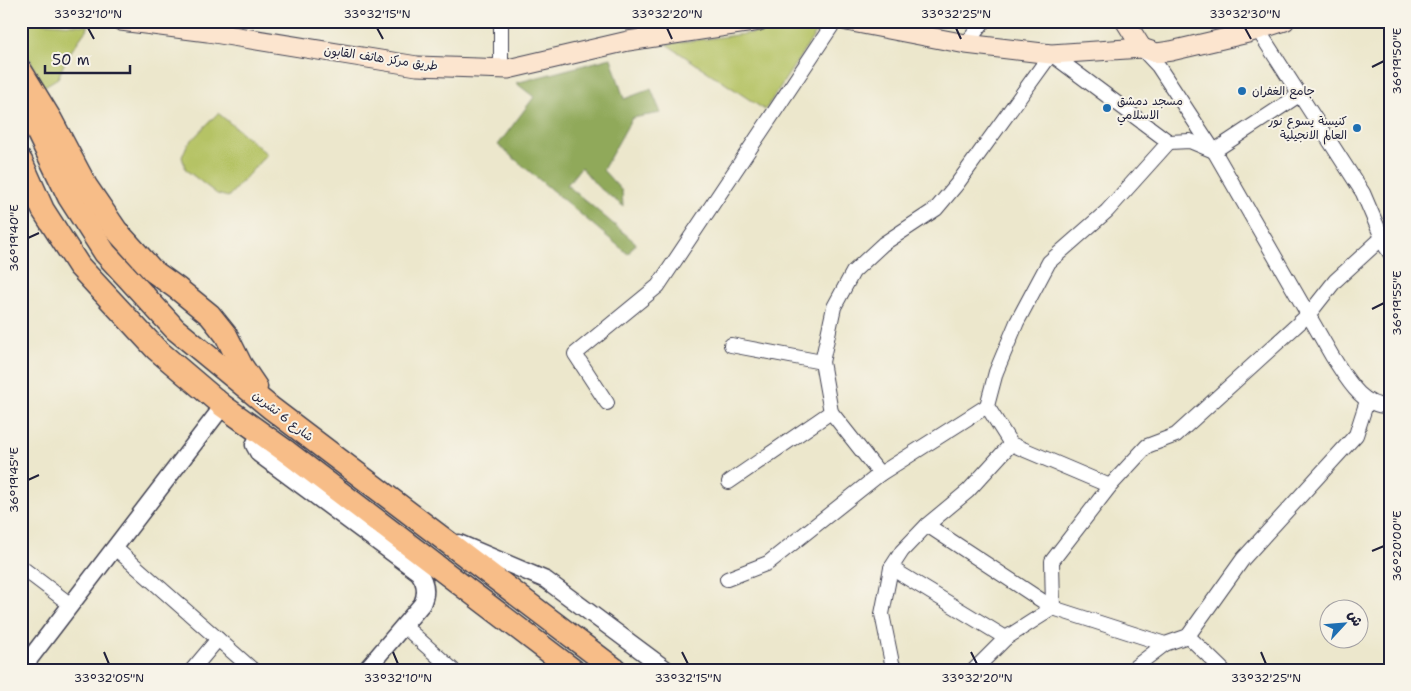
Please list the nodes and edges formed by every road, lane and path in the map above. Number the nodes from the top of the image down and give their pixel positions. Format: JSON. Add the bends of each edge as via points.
{"nodes":[{"id":1,"x":120,"y":21,"type":"edge"},
{"id":2,"x":499,"y":21,"type":"edge"},
{"id":3,"x":759,"y":21,"type":"edge"},
{"id":4,"x":835,"y":21,"type":"edge"},
{"id":5,"x":984,"y":21,"type":"edge"},
{"id":6,"x":1125,"y":21,"type":"edge"},
{"id":7,"x":1285,"y":21,"type":"edge"},
{"id":8,"x":852,"y":22,"type":"edge"},
{"id":9,"x":1250,"y":26,"type":"edge"},
{"id":10,"x":211,"y":27,"type":"edge"},
{"id":11,"x":966,"y":44,"type":"junction"},
{"id":12,"x":1142,"y":48,"type":"junction"},
{"id":13,"x":1052,"y":54,"type":"junction"},
{"id":14,"x":501,"y":69,"type":"junction"},
{"id":15,"x":21,"y":71,"type":"edge"},
{"id":16,"x":1299,"y":95,"type":"junction"},
{"id":17,"x":21,"y":98,"type":"edge"},
{"id":18,"x":1169,"y":142,"type":"junction"},
{"id":19,"x":1214,"y":151,"type":"junction"},
{"id":20,"x":21,"y":161,"type":"edge"},
{"id":21,"x":1382,"y":238,"type":"junction"},
{"id":22,"x":1390,"y":253,"type":"edge"},
{"id":23,"x":1309,"y":314,"type":"junction"},
{"id":24,"x":731,"y":345,"type":"dead end"},
{"id":25,"x":822,"y":362,"type":"junction"},
{"id":26,"x":1367,"y":401,"type":"junction"},
{"id":27,"x":607,"y":403,"type":"dead end"},
{"id":28,"x":223,"y":406,"type":"junction"},
{"id":29,"x":987,"y":406,"type":"junction"},
{"id":30,"x":1390,"y":406,"type":"edge"},
{"id":31,"x":271,"y":408,"type":"junction"},
{"id":32,"x":832,"y":412,"type":"junction"},
{"id":33,"x":260,"y":433,"type":"junction"},
{"id":34,"x":1011,"y":444,"type":"junction"},
{"id":35,"x":880,"y":474,"type":"junction"},
{"id":36,"x":729,"y":482,"type":"dead end"},
{"id":37,"x":1110,"y":486,"type":"junction"},
{"id":38,"x":927,"y":525,"type":"junction"},
{"id":39,"x":434,"y":533,"type":"junction"},
{"id":40,"x":115,"y":548,"type":"junction"},
{"id":41,"x":21,"y":568,"type":"edge"},
{"id":42,"x":891,"y":568,"type":"junction"},
{"id":43,"x":727,"y":579,"type":"dead end"},
{"id":44,"x":71,"y":605,"type":"junction"},
{"id":45,"x":1052,"y":608,"type":"junction"},
{"id":46,"x":404,"y":626,"type":"junction"},
{"id":47,"x":1188,"y":636,"type":"junction"},
{"id":48,"x":1006,"y":638,"type":"junction"},
{"id":49,"x":218,"y":639,"type":"junction"},
{"id":50,"x":1165,"y":644,"type":"junction"},
{"id":51,"x":22,"y":670,"type":"edge"},
{"id":52,"x":192,"y":670,"type":"edge"},
{"id":53,"x":254,"y":670,"type":"edge"},
{"id":54,"x":366,"y":670,"type":"edge"},
{"id":55,"x":454,"y":670,"type":"edge"},
{"id":56,"x":573,"y":670,"type":"edge"},
{"id":57,"x":616,"y":670,"type":"edge"},
{"id":58,"x":668,"y":670,"type":"edge"},
{"id":59,"x":895,"y":670,"type":"edge"},
{"id":60,"x":974,"y":670,"type":"edge"},
{"id":61,"x":1132,"y":670,"type":"edge"},
{"id":62,"x":1223,"y":670,"type":"edge"}],
"edges":[{"from":1,"to":10,"type":"main road","name":"طريق مركز هاتف القابون"},
{"from":2,"to":14,"type":"street"},
{"from":3,"to":14,"type":"main road","name":"طريق مركز هاتف القابون","via":[[628,41]]},
{"from":4,"to":27,"type":"street","via":[[658,286],[575,354]]},
{"from":5,"to":11,"type":"street"},
{"from":6,"to":12,"type":"main road"},
{"from":7,"to":9,"type":"main road"},
{"from":8,"to":11,"type":"main road"},
{"from":9,"to":12,"type":"main road","via":[[1151,42]]},
{"from":9,"to":16,"type":"street"},
{"from":10,"to":14,"type":"main road","name":"طريق مركز هاتف القابون","via":[[417,66]]},
{"from":11,"to":13,"type":"main road"},
{"from":12,"to":13,"type":"main road"},
{"from":12,"to":19,"type":"street","via":[[1158,66]]},
{"from":13,"to":18,"type":"street"},
{"from":13,"to":25,"type":"street","via":[[936,210],[883,244],[853,272],[834,308]]},
{"from":15,"to":31,"type":"highway","via":[[86,186],[116,230],[153,271],[210,315]]},
{"from":16,"to":19,"type":"street"},
{"from":16,"to":21,"type":"street","via":[[1363,193]]},
{"from":17,"to":31,"type":"highway","name":"شارع 6 تشرين","via":[[69,197],[105,254],[175,328]]},
{"from":18,"to":19,"type":"street","via":[[1190,141]]},
{"from":18,"to":29,"type":"street","via":[[1107,211],[1049,262],[1017,322],[996,372]]},
{"from":19,"to":23,"type":"street"},
{"from":20,"to":28,"type":"highway","name":"شارع 6 تشرين","via":[[43,210],[79,266],[156,349]]},
{"from":21,"to":22,"type":"street"},
{"from":21,"to":23,"type":"street","via":[[1335,281]]},
{"from":23,"to":26,"type":"street","via":[[1351,385]]},
{"from":23,"to":37,"type":"street","via":[[1176,435],[1147,446]]},
{"from":24,"to":25,"type":"street"},
{"from":25,"to":32,"type":"street"},
{"from":26,"to":30,"type":"street"},
{"from":26,"to":47,"type":"street","via":[[1356,435],[1243,559]]},
{"from":28,"to":33,"type":"highway","name":"شارع 6 تشرين"},
{"from":28,"to":40,"type":"street"},
{"from":29,"to":34,"type":"street"},
{"from":29,"to":35,"type":"street"},
{"from":31,"to":39,"type":"highway","name":"شارع 6 تشرين"},
{"from":32,"to":35,"type":"street"},
{"from":32,"to":36,"type":"street"},
{"from":33,"to":46,"type":"street","via":[[254,445],[259,454],[422,577],[425,599]]},
{"from":33,"to":56,"type":"highway","name":"شارع 6 تشرين"},
{"from":34,"to":37,"type":"street"},
{"from":34,"to":38,"type":"street","via":[[968,491]]},
{"from":35,"to":43,"type":"street","via":[[768,563]]},
{"from":37,"to":45,"type":"street","via":[[1052,561]]},
{"from":38,"to":42,"type":"street"},
{"from":38,"to":45,"type":"street"},
{"from":39,"to":57,"type":"highway","name":"شارع 6 تشرين"},
{"from":39,"to":58,"type":"street","via":[[546,580]]},
{"from":40,"to":44,"type":"street"},
{"from":40,"to":49,"type":"street"},
{"from":41,"to":44,"type":"street"},
{"from":42,"to":48,"type":"street"},
{"from":42,"to":59,"type":"street","via":[[882,614]]},
{"from":44,"to":51,"type":"street"},
{"from":45,"to":48,"type":"street"},
{"from":45,"to":50,"type":"street"},
{"from":46,"to":54,"type":"street"},
{"from":46,"to":55,"type":"street"},
{"from":47,"to":50,"type":"street"},
{"from":47,"to":62,"type":"street"},
{"from":48,"to":60,"type":"street"},
{"from":49,"to":52,"type":"street"},
{"from":49,"to":53,"type":"street"},
{"from":50,"to":61,"type":"street"}]}
